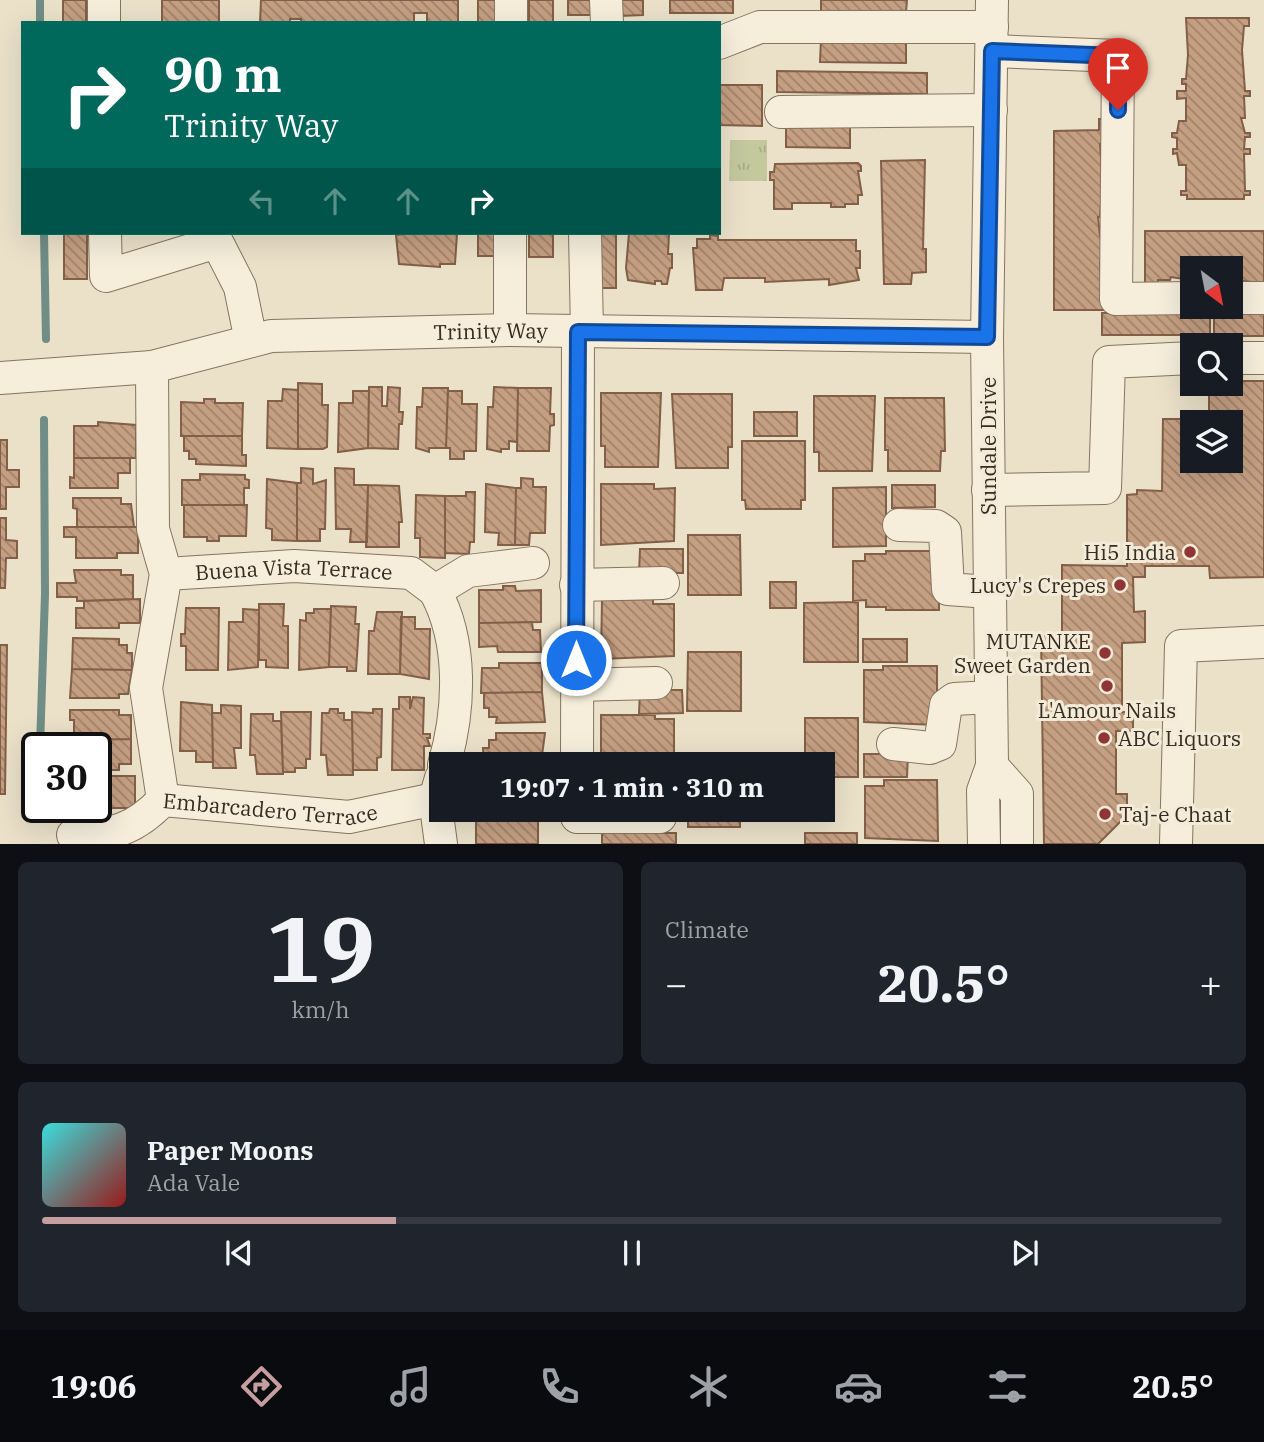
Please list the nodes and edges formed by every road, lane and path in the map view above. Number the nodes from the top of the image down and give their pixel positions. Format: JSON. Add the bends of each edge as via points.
{"nodes":[{"id":1,"x":104,"y":0,"type":"edge"},
{"id":2,"x":511,"y":0,"type":"edge"},
{"id":3,"x":606,"y":0,"type":"edge"},
{"id":4,"x":104,"y":21,"type":"edge"},
{"id":5,"x":511,"y":21,"type":"edge"},
{"id":6,"x":607,"y":21,"type":"edge"},
{"id":7,"x":992,"y":26,"type":"edge"},
{"id":8,"x":721,"y":42,"type":"edge"},
{"id":9,"x":991,"y":110,"type":"junction"},
{"id":10,"x":781,"y":112,"type":"dead end"},
{"id":11,"x":105,"y":235,"type":"edge"},
{"id":12,"x":510,"y":235,"type":"edge"},
{"id":13,"x":585,"y":235,"type":"edge"},
{"id":14,"x":1180,"y":298,"type":"edge"},
{"id":15,"x":1243,"y":298,"type":"edge"},
{"id":16,"x":1264,"y":298,"type":"edge"},
{"id":17,"x":510,"y":330,"type":"junction"},
{"id":18,"x":583,"y":332,"type":"junction"},
{"id":19,"x":987,"y":337,"type":"junction"},
{"id":20,"x":251,"y":341,"type":"junction"},
{"id":21,"x":1243,"y":358,"type":"edge"},
{"id":22,"x":1264,"y":358,"type":"edge"},
{"id":23,"x":1180,"y":359,"type":"edge"},
{"id":24,"x":152,"y":368,"type":"junction"},
{"id":25,"x":0,"y":378,"type":"edge"},
{"id":26,"x":988,"y":490,"type":"junction"},
{"id":27,"x":899,"y":525,"type":"dead end"},
{"id":28,"x":533,"y":563,"type":"dead end"},
{"id":29,"x":166,"y":574,"type":"junction"},
{"id":30,"x":663,"y":583,"type":"dead end"},
{"id":31,"x":576,"y":585,"type":"junction"},
{"id":32,"x":435,"y":591,"type":"junction"},
{"id":33,"x":989,"y":592,"type":"junction"},
{"id":34,"x":1264,"y":642,"type":"edge"},
{"id":35,"x":656,"y":683,"type":"dead end"},
{"id":36,"x":576,"y":685,"type":"junction"},
{"id":37,"x":991,"y":697,"type":"junction"},
{"id":38,"x":893,"y":744,"type":"dead end"},
{"id":39,"x":448,"y":752,"type":"edge"},
{"id":40,"x":577,"y":752,"type":"edge"},
{"id":41,"x":992,"y":766,"type":"junction"},
{"id":42,"x":429,"y":790,"type":"edge"},
{"id":43,"x":163,"y":800,"type":"junction"},
{"id":44,"x":440,"y":822,"type":"edge"},
{"id":45,"x":601,"y":822,"type":"edge"},
{"id":46,"x":578,"y":824,"type":"edge"},
{"id":47,"x":73,"y":835,"type":"dead end"},
{"id":48,"x":985,"y":839,"type":"edge"},
{"id":49,"x":441,"y":844,"type":"edge"},
{"id":50,"x":1017,"y":844,"type":"edge"},
{"id":51,"x":1176,"y":844,"type":"edge"}],
"edges":[{"from":1,"to":4,"type":"street"},
{"from":2,"to":5,"type":"street"},
{"from":3,"to":6,"type":"street"},
{"from":7,"to":8,"type":"street","via":[[760,27]]},
{"from":7,"to":9,"type":"street","name":"Sundale Drive"},
{"from":7,"to":14,"type":"street","via":[[1118,56],[1116,299]]},
{"from":9,"to":10,"type":"street"},
{"from":9,"to":19,"type":"street","name":"Sundale Drive"},
{"from":11,"to":20,"type":"street","via":[[106,276],[217,242],[240,287]]},
{"from":12,"to":17,"type":"street"},
{"from":13,"to":18,"type":"street"},
{"from":15,"to":16,"type":"street"},
{"from":17,"to":18,"type":"street","name":"Trinity Way"},
{"from":17,"to":20,"type":"street","name":"Trinity Way","via":[[271,335]]},
{"from":18,"to":19,"type":"street","name":"Trinity Way"},
{"from":18,"to":31,"type":"street"},
{"from":19,"to":26,"type":"street","name":"Sundale Drive"},
{"from":20,"to":24,"type":"street","name":"Trinity Way"},
{"from":21,"to":22,"type":"street"},
{"from":23,"to":26,"type":"street","via":[[1109,362],[1105,488]]},
{"from":24,"to":25,"type":"street","name":"Trinity Way"},
{"from":24,"to":29,"type":"street","via":[[153,529]]},
{"from":26,"to":33,"type":"street","name":"Sundale Drive"},
{"from":27,"to":33,"type":"street","via":[[936,526],[945,532],[948,589]]},
{"from":28,"to":32,"type":"street","via":[[468,571]]},
{"from":29,"to":32,"type":"street","name":"Buena Vista Terrace","via":[[294,566],[411,573]]},
{"from":29,"to":43,"type":"street","via":[[145,688]]},
{"from":30,"to":31,"type":"street"},
{"from":31,"to":36,"type":"street"},
{"from":32,"to":39,"type":"street","via":[[447,613],[456,677]]},
{"from":33,"to":37,"type":"street","name":"Sundale Drive"},
{"from":34,"to":51,"type":"street","via":[[1181,646]]},
{"from":35,"to":36,"type":"street"},
{"from":36,"to":40,"type":"street"},
{"from":37,"to":38,"type":"street","via":[[954,699],[946,705],[940,744],[930,748]]},
{"from":37,"to":41,"type":"street","name":"Sundale Drive"},
{"from":41,"to":48,"type":"street","name":"Sundale Drive","via":[[983,791]]},
{"from":41,"to":50,"type":"street","via":[[1017,794]]},
{"from":42,"to":43,"type":"street","name":"Embarcadero Terrace","via":[[349,817]]},
{"from":43,"to":47,"type":"street","name":"Embarcadero Terrace","via":[[144,820],[108,835]]},
{"from":44,"to":49,"type":"street"},
{"from":45,"to":46,"type":"street"}]}
